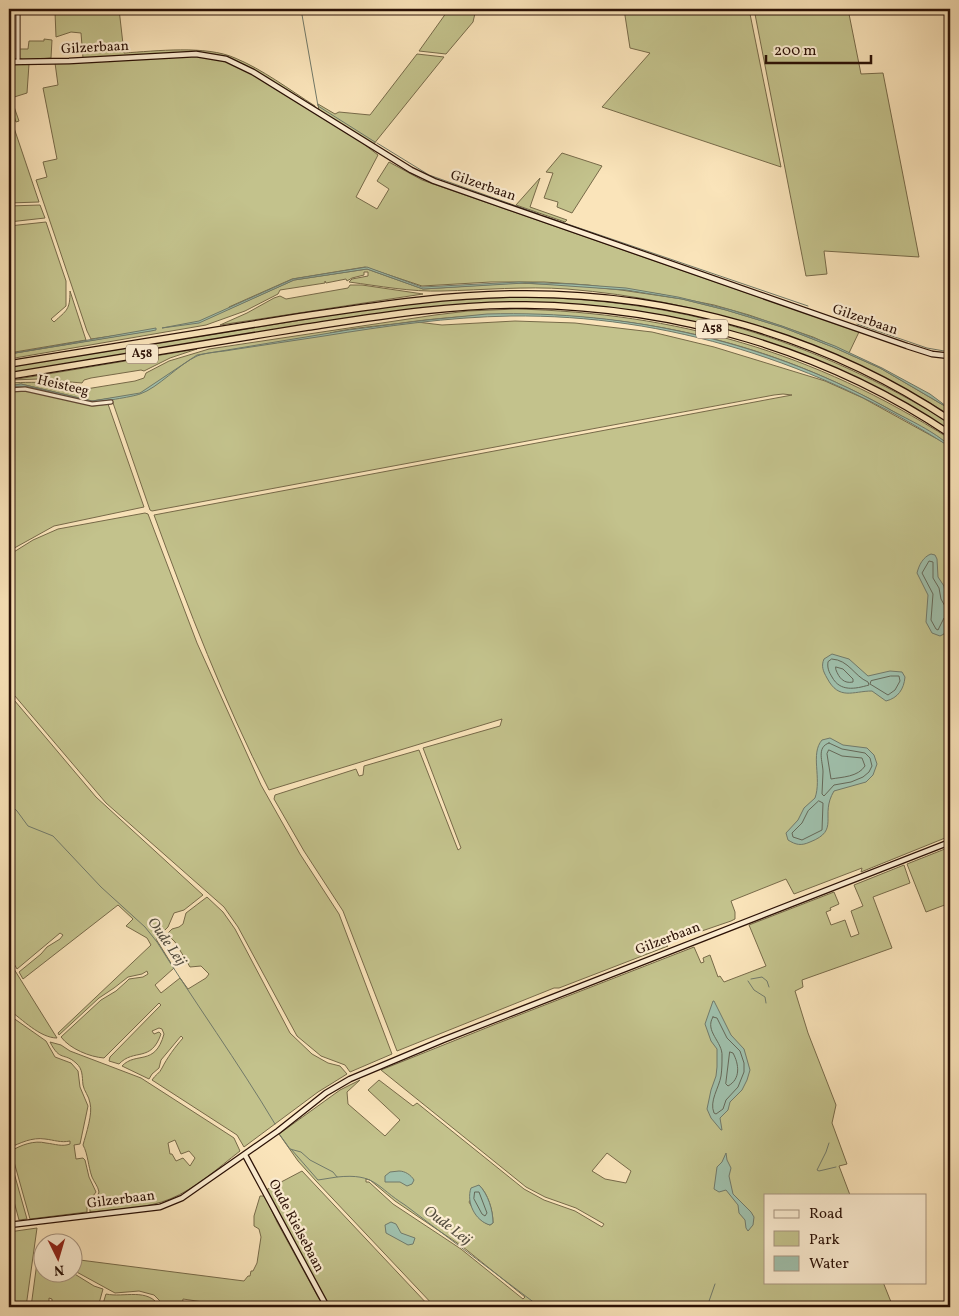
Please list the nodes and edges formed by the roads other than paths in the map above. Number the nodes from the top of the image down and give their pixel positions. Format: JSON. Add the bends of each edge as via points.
{"nodes":[{"id":1,"x":18,"y":9,"type":"edge"},
{"id":2,"x":9,"y":62,"type":"edge"},
{"id":3,"x":18,"y":62,"type":"junction"},
{"id":4,"x":950,"y":356,"type":"edge"},
{"id":5,"x":9,"y":364,"type":"edge"},
{"id":6,"x":9,"y":376,"type":"edge"},
{"id":7,"x":9,"y":390,"type":"edge"},
{"id":8,"x":111,"y":402,"type":"dead end"},
{"id":9,"x":950,"y":420,"type":"edge"},
{"id":10,"x":950,"y":434,"type":"edge"},
{"id":11,"x":950,"y":842,"type":"edge"},
{"id":12,"x":245,"y":1155,"type":"junction"},
{"id":13,"x":9,"y":1225,"type":"edge"},
{"id":14,"x":327,"y":1307,"type":"edge"}],
"edges":[{"from":1,"to":3,"type":"street"},
{"from":2,"to":3,"type":"street","name":"Gilzerbaan"},
{"from":3,"to":4,"type":"street","name":"Gilzerbaan","via":[[196,54],[226,59],[434,181],[907,346]]},
{"from":5,"to":9,"type":"highway","number":"A58","via":[[405,301],[494,294],[597,297],[682,309],[770,333],[872,376]]},
{"from":6,"to":10,"type":"highway","number":"A58","via":[[393,314],[493,306],[571,307],[680,322],[767,345],[867,386]]},
{"from":7,"to":8,"type":"street","name":"Heisteeg","via":[[25,389],[92,404]]},
{"from":11,"to":12,"type":"street","name":"Gilzerbaan","via":[[350,1077]]},
{"from":12,"to":13,"type":"street","name":"Gilzerbaan","via":[[182,1198],[160,1207]]},
{"from":12,"to":14,"type":"street","name":"Oude Rielsebaan"}]}
